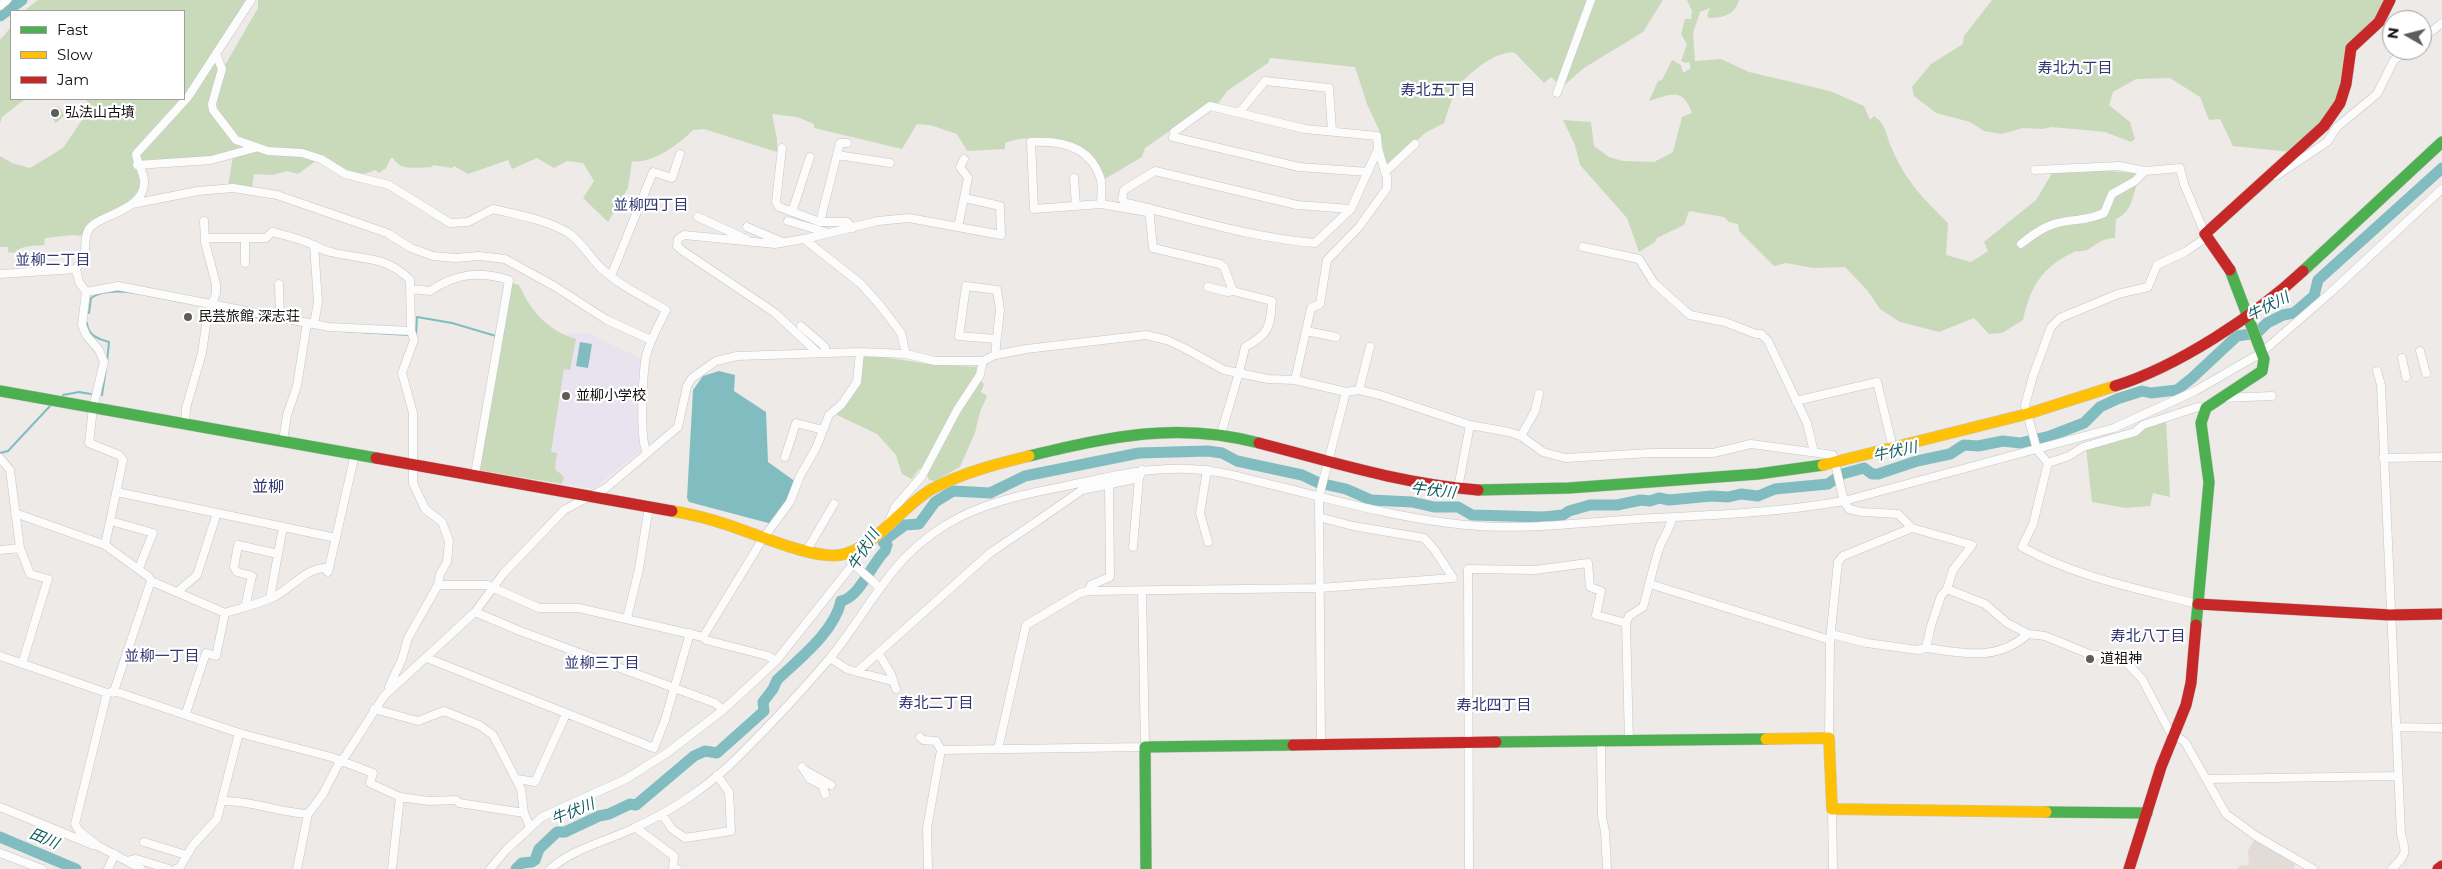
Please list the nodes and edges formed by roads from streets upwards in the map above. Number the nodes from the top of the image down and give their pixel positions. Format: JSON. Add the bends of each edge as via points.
{"nodes":[{"id":1,"x":8,"y":0,"type":"edge"},
{"id":2,"x":251,"y":0,"type":"edge"},
{"id":3,"x":1591,"y":0,"type":"edge"},
{"id":4,"x":2390,"y":0,"type":"edge"},
{"id":5,"x":0,"y":6,"type":"edge"},
{"id":6,"x":2442,"y":23,"type":"edge"},
{"id":7,"x":2432,"y":31,"type":"edge"},
{"id":8,"x":216,"y":54,"type":"junction"},
{"id":9,"x":2394,"y":60,"type":"edge"},
{"id":10,"x":1557,"y":93,"type":"dead end"},
{"id":11,"x":1239,"y":113,"type":"junction"},
{"id":12,"x":1332,"y":131,"type":"junction"},
{"id":13,"x":2442,"y":142,"type":"edge"},
{"id":14,"x":847,"y":143,"type":"dead end"},
{"id":15,"x":1415,"y":144,"type":"dead end"},
{"id":16,"x":255,"y":148,"type":"junction"},
{"id":17,"x":782,"y":148,"type":"dead end"},
{"id":18,"x":1378,"y":149,"type":"junction"},
{"id":19,"x":680,"y":154,"type":"dead end"},
{"id":20,"x":837,"y":155,"type":"junction"},
{"id":21,"x":810,"y":157,"type":"dead end"},
{"id":22,"x":964,"y":159,"type":"dead end"},
{"id":23,"x":890,"y":163,"type":"dead end"},
{"id":24,"x":137,"y":165,"type":"junction"},
{"id":25,"x":2034,"y":170,"type":"dead end"},
{"id":26,"x":2145,"y":171,"type":"junction"},
{"id":27,"x":1368,"y":172,"type":"junction"},
{"id":28,"x":1385,"y":172,"type":"junction"},
{"id":29,"x":1074,"y":178,"type":"dead end"},
{"id":30,"x":2265,"y":181,"type":"junction"},
{"id":31,"x":2442,"y":189,"type":"edge"},
{"id":32,"x":965,"y":198,"type":"junction"},
{"id":33,"x":132,"y":204,"type":"junction"},
{"id":34,"x":1101,"y":204,"type":"junction"},
{"id":35,"x":1076,"y":206,"type":"junction"},
{"id":36,"x":1351,"y":209,"type":"junction"},
{"id":37,"x":1149,"y":210,"type":"junction"},
{"id":38,"x":792,"y":212,"type":"junction"},
{"id":39,"x":698,"y":217,"type":"dead end"},
{"id":40,"x":204,"y":221,"type":"dead end"},
{"id":41,"x":788,"y":221,"type":"dead end"},
{"id":42,"x":820,"y":222,"type":"junction"},
{"id":43,"x":747,"y":227,"type":"dead end"},
{"id":44,"x":958,"y":227,"type":"junction"},
{"id":45,"x":853,"y":228,"type":"junction"},
{"id":46,"x":829,"y":234,"type":"junction"},
{"id":47,"x":2206,"y":235,"type":"junction"},
{"id":48,"x":205,"y":238,"type":"junction"},
{"id":49,"x":244,"y":238,"type":"junction"},
{"id":50,"x":804,"y":239,"type":"junction"},
{"id":51,"x":750,"y":243,"type":"junction"},
{"id":52,"x":782,"y":243,"type":"junction"},
{"id":53,"x":2021,"y":244,"type":"dead end"},
{"id":54,"x":314,"y":245,"type":"junction"},
{"id":55,"x":1583,"y":247,"type":"dead end"},
{"id":56,"x":243,"y":258,"type":"dead end"},
{"id":57,"x":76,"y":269,"type":"junction"},
{"id":58,"x":0,"y":274,"type":"edge"},
{"id":59,"x":611,"y":276,"type":"junction"},
{"id":60,"x":279,"y":284,"type":"dead end"},
{"id":61,"x":1208,"y":287,"type":"dead end"},
{"id":62,"x":411,"y":288,"type":"junction"},
{"id":63,"x":1233,"y":291,"type":"junction"},
{"id":64,"x":86,"y":292,"type":"junction"},
{"id":65,"x":212,"y":305,"type":"junction"},
{"id":66,"x":280,"y":318,"type":"junction"},
{"id":67,"x":2249,"y":318,"type":"junction"},
{"id":68,"x":311,"y":323,"type":"junction"},
{"id":69,"x":802,"y":326,"type":"dead end"},
{"id":70,"x":411,"y":331,"type":"junction"},
{"id":71,"x":1306,"y":331,"type":"junction"},
{"id":72,"x":1336,"y":337,"type":"dead end"},
{"id":73,"x":996,"y":339,"type":"junction"},
{"id":74,"x":651,"y":340,"type":"junction"},
{"id":75,"x":1370,"y":347,"type":"dead end"},
{"id":76,"x":2260,"y":350,"type":"junction"},
{"id":77,"x":2420,"y":351,"type":"dead end"},
{"id":78,"x":860,"y":352,"type":"junction"},
{"id":79,"x":821,"y":353,"type":"junction"},
{"id":80,"x":906,"y":354,"type":"junction"},
{"id":81,"x":995,"y":355,"type":"junction"},
{"id":82,"x":2402,"y":358,"type":"dead end"},
{"id":83,"x":982,"y":361,"type":"junction"},
{"id":84,"x":2376,"y":371,"type":"dead end"},
{"id":85,"x":2426,"y":373,"type":"dead end"},
{"id":86,"x":1240,"y":374,"type":"junction"},
{"id":87,"x":2406,"y":377,"type":"dead end"},
{"id":88,"x":1295,"y":380,"type":"junction"},
{"id":89,"x":1359,"y":390,"type":"junction"},
{"id":90,"x":0,"y":391,"type":"edge"},
{"id":91,"x":1346,"y":392,"type":"junction"},
{"id":92,"x":1539,"y":394,"type":"dead end"},
{"id":93,"x":2272,"y":396,"type":"dead end"},
{"id":94,"x":2221,"y":398,"type":"junction"},
{"id":95,"x":1796,"y":402,"type":"junction"},
{"id":96,"x":93,"y":408,"type":"junction"},
{"id":97,"x":2206,"y":408,"type":"junction"},
{"id":98,"x":2028,"y":416,"type":"junction"},
{"id":99,"x":185,"y":424,"type":"junction"},
{"id":100,"x":1470,"y":425,"type":"junction"},
{"id":101,"x":823,"y":430,"type":"junction"},
{"id":102,"x":1221,"y":434,"type":"junction"},
{"id":103,"x":1521,"y":436,"type":"junction"},
{"id":104,"x":283,"y":441,"type":"junction"},
{"id":105,"x":1893,"y":448,"type":"junction"},
{"id":106,"x":2036,"y":450,"type":"junction"},
{"id":107,"x":647,"y":452,"type":"junction"},
{"id":108,"x":1814,"y":452,"type":"junction"},
{"id":109,"x":355,"y":454,"type":"junction"},
{"id":110,"x":2442,"y":457,"type":"edge"},
{"id":111,"x":0,"y":458,"type":"edge"},
{"id":112,"x":785,"y":458,"type":"dead end"},
{"id":113,"x":2383,"y":458,"type":"junction"},
{"id":114,"x":2048,"y":463,"type":"junction"},
{"id":115,"x":413,"y":464,"type":"junction"},
{"id":116,"x":1328,"y":465,"type":"junction"},
{"id":117,"x":1837,"y":466,"type":"junction"},
{"id":118,"x":1142,"y":470,"type":"junction"},
{"id":119,"x":1206,"y":470,"type":"junction"},
{"id":120,"x":475,"y":474,"type":"junction"},
{"id":121,"x":922,"y":476,"type":"junction"},
{"id":122,"x":1139,"y":478,"type":"junction"},
{"id":123,"x":1108,"y":486,"type":"junction"},
{"id":124,"x":1458,"y":488,"type":"junction"},
{"id":125,"x":929,"y":490,"type":"junction"},
{"id":126,"x":117,"y":492,"type":"junction"},
{"id":127,"x":590,"y":494,"type":"junction"},
{"id":128,"x":1320,"y":495,"type":"junction"},
{"id":129,"x":1843,"y":498,"type":"junction"},
{"id":130,"x":834,"y":504,"type":"dead end"},
{"id":131,"x":649,"y":506,"type":"junction"},
{"id":132,"x":217,"y":512,"type":"junction"},
{"id":133,"x":15,"y":514,"type":"junction"},
{"id":134,"x":1318,"y":517,"type":"junction"},
{"id":135,"x":1672,"y":518,"type":"junction"},
{"id":136,"x":111,"y":521,"type":"junction"},
{"id":137,"x":889,"y":521,"type":"junction"},
{"id":138,"x":283,"y":527,"type":"junction"},
{"id":139,"x":1912,"y":528,"type":"junction"},
{"id":140,"x":764,"y":536,"type":"junction"},
{"id":141,"x":336,"y":538,"type":"junction"},
{"id":142,"x":1208,"y":542,"type":"dead end"},
{"id":143,"x":105,"y":546,"type":"junction"},
{"id":144,"x":1133,"y":547,"type":"dead end"},
{"id":145,"x":20,"y":548,"type":"junction"},
{"id":146,"x":0,"y":550,"type":"edge"},
{"id":147,"x":807,"y":550,"type":"junction"},
{"id":148,"x":278,"y":554,"type":"junction"},
{"id":149,"x":845,"y":554,"type":"junction"},
{"id":150,"x":854,"y":565,"type":"junction"},
{"id":151,"x":139,"y":568,"type":"junction"},
{"id":152,"x":151,"y":581,"type":"junction"},
{"id":153,"x":1650,"y":584,"type":"junction"},
{"id":154,"x":438,"y":585,"type":"junction"},
{"id":155,"x":878,"y":586,"type":"junction"},
{"id":156,"x":494,"y":588,"type":"junction"},
{"id":157,"x":1320,"y":588,"type":"junction"},
{"id":158,"x":1947,"y":589,"type":"junction"},
{"id":159,"x":1088,"y":591,"type":"junction"},
{"id":160,"x":1142,"y":591,"type":"junction"},
{"id":161,"x":177,"y":592,"type":"junction"},
{"id":162,"x":270,"y":598,"type":"junction"},
{"id":163,"x":2198,"y":604,"type":"junction"},
{"id":164,"x":245,"y":607,"type":"junction"},
{"id":165,"x":475,"y":612,"type":"junction"},
{"id":166,"x":225,"y":613,"type":"junction"},
{"id":167,"x":2442,"y":614,"type":"edge"},
{"id":168,"x":2390,"y":615,"type":"junction"},
{"id":169,"x":627,"y":618,"type":"junction"},
{"id":170,"x":1626,"y":623,"type":"junction"},
{"id":171,"x":690,"y":634,"type":"junction"},
{"id":172,"x":2028,"y":634,"type":"junction"},
{"id":173,"x":703,"y":637,"type":"junction"},
{"id":174,"x":1830,"y":637,"type":"junction"},
{"id":175,"x":1926,"y":648,"type":"junction"},
{"id":176,"x":879,"y":654,"type":"junction"},
{"id":177,"x":0,"y":656,"type":"edge"},
{"id":178,"x":427,"y":658,"type":"junction"},
{"id":179,"x":830,"y":658,"type":"junction"},
{"id":180,"x":776,"y":661,"type":"junction"},
{"id":181,"x":22,"y":664,"type":"junction"},
{"id":182,"x":857,"y":672,"type":"junction"},
{"id":183,"x":892,"y":681,"type":"junction"},
{"id":184,"x":675,"y":689,"type":"junction"},
{"id":185,"x":896,"y":689,"type":"dead end"},
{"id":186,"x":110,"y":692,"type":"junction"},
{"id":187,"x":384,"y":696,"type":"junction"},
{"id":188,"x":374,"y":709,"type":"junction"},
{"id":189,"x":723,"y":710,"type":"junction"},
{"id":190,"x":186,"y":714,"type":"junction"},
{"id":191,"x":566,"y":714,"type":"junction"},
{"id":192,"x":2396,"y":727,"type":"junction"},
{"id":193,"x":2442,"y":728,"type":"edge"},
{"id":194,"x":239,"y":733,"type":"junction"},
{"id":195,"x":2174,"y":734,"type":"junction"},
{"id":196,"x":920,"y":737,"type":"dead end"},
{"id":197,"x":1829,"y":738,"type":"junction"},
{"id":198,"x":1601,"y":742,"type":"junction"},
{"id":199,"x":1628,"y":742,"type":"junction"},
{"id":200,"x":1468,"y":744,"type":"junction"},
{"id":201,"x":1321,"y":745,"type":"junction"},
{"id":202,"x":1145,"y":747,"type":"junction"},
{"id":203,"x":998,"y":749,"type":"junction"},
{"id":204,"x":941,"y":750,"type":"junction"},
{"id":205,"x":340,"y":761,"type":"junction"},
{"id":206,"x":716,"y":775,"type":"junction"},
{"id":207,"x":2398,"y":776,"type":"junction"},
{"id":208,"x":517,"y":779,"type":"junction"},
{"id":209,"x":2208,"y":779,"type":"junction"},
{"id":210,"x":831,"y":786,"type":"dead end"},
{"id":211,"x":825,"y":794,"type":"dead end"},
{"id":212,"x":400,"y":797,"type":"junction"},
{"id":213,"x":223,"y":801,"type":"junction"},
{"id":214,"x":0,"y":807,"type":"edge"},
{"id":215,"x":1832,"y":808,"type":"junction"},
{"id":216,"x":2147,"y":812,"type":"junction"},
{"id":217,"x":308,"y":814,"type":"junction"},
{"id":218,"x":524,"y":814,"type":"junction"},
{"id":219,"x":662,"y":814,"type":"junction"},
{"id":220,"x":530,"y":827,"type":"junction"},
{"id":221,"x":636,"y":828,"type":"junction"},
{"id":222,"x":144,"y":842,"type":"dead end"},
{"id":223,"x":98,"y":846,"type":"junction"},
{"id":224,"x":0,"y":853,"type":"edge"},
{"id":225,"x":186,"y":855,"type":"junction"},
{"id":226,"x":114,"y":856,"type":"junction"},
{"id":227,"x":127,"y":861,"type":"junction"},
{"id":228,"x":2442,"y":866,"type":"edge"},
{"id":229,"x":42,"y":869,"type":"edge"},
{"id":230,"x":108,"y":869,"type":"edge"},
{"id":231,"x":142,"y":869,"type":"edge"},
{"id":232,"x":169,"y":869,"type":"edge"},
{"id":233,"x":176,"y":869,"type":"edge"},
{"id":234,"x":297,"y":869,"type":"edge"},
{"id":235,"x":392,"y":869,"type":"edge"},
{"id":236,"x":490,"y":869,"type":"edge"},
{"id":237,"x":550,"y":869,"type":"edge"},
{"id":238,"x":676,"y":869,"type":"edge"},
{"id":239,"x":928,"y":869,"type":"edge"},
{"id":240,"x":1146,"y":869,"type":"edge"},
{"id":241,"x":1468,"y":869,"type":"edge"},
{"id":242,"x":1607,"y":869,"type":"edge"},
{"id":243,"x":1833,"y":869,"type":"edge"},
{"id":244,"x":2129,"y":869,"type":"edge"},
{"id":245,"x":2313,"y":869,"type":"edge"},
{"id":246,"x":2392,"y":869,"type":"edge"},
{"id":247,"x":2438,"y":869,"type":"edge"}],
"edges":[{"from":1,"to":5,"type":"street"},
{"from":2,"to":8,"type":"street"},
{"from":3,"to":10,"type":"street"},
{"from":4,"to":30,"type":"street","via":[[2379,22],[2351,48],[2340,103],[2324,126]]},
{"from":6,"to":7,"type":"street"},
{"from":8,"to":16,"type":"street","via":[[222,69],[213,110],[236,140]]},
{"from":8,"to":24,"type":"street","via":[[188,97],[136,154]]},
{"from":9,"to":30,"type":"street","via":[[2376,94],[2338,127],[2327,142]]},
{"from":11,"to":12,"type":"street","via":[[1305,129]]},
{"from":11,"to":12,"type":"street","via":[[1265,81],[1329,88]]},
{"from":11,"to":27,"type":"street","via":[[1210,106],[1174,132],[1173,137],[1299,167]]},
{"from":12,"to":18,"type":"street","via":[[1377,136]]},
{"from":13,"to":67,"type":"street"},
{"from":14,"to":20,"type":"street","via":[[840,143]]},
{"from":15,"to":28,"type":"street"},
{"from":16,"to":24,"type":"street","via":[[211,160]]},
{"from":16,"to":59,"type":"street","via":[[302,153],[321,159],[345,174],[389,185],[450,223],[468,222],[493,209],[544,222],[575,239]]},
{"from":17,"to":38,"type":"street","via":[[776,202],[779,207]]},
{"from":18,"to":27,"type":"street"},
{"from":18,"to":28,"type":"street"},
{"from":19,"to":59,"type":"street","via":[[672,178],[653,172]]},
{"from":20,"to":23,"type":"street"},
{"from":20,"to":42,"type":"street"},
{"from":21,"to":38,"type":"street"},
{"from":22,"to":32,"type":"street","via":[[960,167],[968,178]]},
{"from":24,"to":33,"type":"street","via":[[144,178],[143,188]]},
{"from":25,"to":26,"type":"street","via":[[2118,166]]},
{"from":26,"to":47,"type":"street","via":[[2180,168]]},
{"from":26,"to":53,"type":"street","via":[[2112,194],[2104,213],[2089,220],[2058,222],[2034,233]]},
{"from":27,"to":36,"type":"street"},
{"from":28,"to":71,"type":"street","via":[[1388,188],[1359,227],[1327,260],[1320,304],[1311,308]]},
{"from":29,"to":35,"type":"street"},
{"from":30,"to":47,"type":"street"},
{"from":31,"to":76,"type":"street","via":[[2329,294]]},
{"from":32,"to":44,"type":"street"},
{"from":32,"to":44,"type":"street","via":[[1000,206],[1002,235]]},
{"from":33,"to":57,"type":"street","via":[[88,229],[84,255]]},
{"from":33,"to":74,"type":"street","via":[[198,191],[233,188],[277,194],[388,233],[411,248],[434,256],[505,259],[607,320]]},
{"from":34,"to":35,"type":"street"},
{"from":34,"to":35,"type":"street","via":[[1101,179],[1092,159],[1083,151],[1060,143],[1031,142],[1034,209]]},
{"from":34,"to":37,"type":"street"},
{"from":36,"to":37,"type":"street","via":[[1315,243],[1290,241]]},
{"from":36,"to":37,"type":"street","via":[[1297,205],[1155,171],[1124,190],[1122,198],[1126,203]]},
{"from":37,"to":63,"type":"street","via":[[1153,248],[1220,264]]},
{"from":38,"to":42,"type":"street"},
{"from":39,"to":51,"type":"street"},
{"from":40,"to":48,"type":"street"},
{"from":41,"to":46,"type":"street"},
{"from":42,"to":45,"type":"street","via":[[847,222]]},
{"from":43,"to":52,"type":"street"},
{"from":44,"to":45,"type":"street","via":[[909,218]]},
{"from":45,"to":46,"type":"street"},
{"from":46,"to":50,"type":"street"},
{"from":47,"to":67,"type":"street","via":[[2229,269]]},
{"from":47,"to":98,"type":"street","via":[[2185,252],[2157,265],[2148,287],[2118,294],[2060,318],[2051,327],[2033,376],[2026,405]]},
{"from":48,"to":49,"type":"street"},
{"from":48,"to":65,"type":"street","via":[[216,284]]},
{"from":49,"to":54,"type":"street","via":[[266,238],[272,232]]},
{"from":49,"to":56,"type":"street"},
{"from":50,"to":52,"type":"street"},
{"from":50,"to":80,"type":"street","via":[[860,283],[879,304],[901,334]]},
{"from":51,"to":52,"type":"street"},
{"from":51,"to":79,"type":"street","via":[[684,235],[678,239],[677,246],[775,313]]},
{"from":54,"to":62,"type":"street","via":[[330,252],[356,255],[399,268],[410,280]]},
{"from":54,"to":68,"type":"street","via":[[318,302]]},
{"from":55,"to":95,"type":"street","via":[[1639,258],[1654,283],[1690,315],[1762,334]]},
{"from":57,"to":58,"type":"street"},
{"from":57,"to":64,"type":"street"},
{"from":59,"to":74,"type":"street","via":[[666,310]]},
{"from":60,"to":66,"type":"street"},
{"from":61,"to":63,"type":"street"},
{"from":62,"to":70,"type":"street"},
{"from":62,"to":120,"type":"street","via":[[430,291],[447,279],[463,276],[488,274],[509,280]]},
{"from":63,"to":86,"type":"street","via":[[1272,301],[1270,325],[1262,338],[1244,347]]},
{"from":64,"to":65,"type":"street","via":[[118,286]]},
{"from":64,"to":96,"type":"street","via":[[82,326],[104,362]]},
{"from":65,"to":66,"type":"street"},
{"from":65,"to":99,"type":"street","via":[[186,408]]},
{"from":66,"to":68,"type":"street"},
{"from":67,"to":76,"type":"street"},
{"from":67,"to":98,"type":"street","via":[[2206,344],[2140,376]]},
{"from":68,"to":70,"type":"street","via":[[340,328]]},
{"from":68,"to":104,"type":"street"},
{"from":69,"to":79,"type":"street","via":[[825,347]]},
{"from":70,"to":115,"type":"street","via":[[414,340],[402,373],[412,412]]},
{"from":71,"to":72,"type":"street"},
{"from":71,"to":88,"type":"street"},
{"from":73,"to":73,"type":"street","via":[[1000,310],[997,290],[966,286],[959,336]]},
{"from":73,"to":81,"type":"street"},
{"from":74,"to":107,"type":"street","via":[[644,388],[643,443]]},
{"from":75,"to":89,"type":"street"},
{"from":76,"to":94,"type":"street","via":[[2264,360],[2262,371]]},
{"from":76,"to":106,"type":"street","via":[[2195,391],[2114,428]]},
{"from":77,"to":85,"type":"street"},
{"from":78,"to":79,"type":"street"},
{"from":78,"to":80,"type":"street"},
{"from":78,"to":101,"type":"street","via":[[857,382],[841,405],[829,415]]},
{"from":79,"to":107,"type":"street","via":[[737,356],[716,361],[692,378],[687,386],[678,427]]},
{"from":80,"to":83,"type":"street","via":[[935,361]]},
{"from":81,"to":83,"type":"street"},
{"from":81,"to":86,"type":"street","via":[[1146,335],[1167,340],[1224,370]]},
{"from":82,"to":87,"type":"street"},
{"from":83,"to":121,"type":"street","via":[[980,374]]},
{"from":84,"to":113,"type":"street","via":[[2381,385]]},
{"from":86,"to":88,"type":"street"},
{"from":86,"to":102,"type":"street"},
{"from":88,"to":91,"type":"street"},
{"from":89,"to":91,"type":"street"},
{"from":89,"to":100,"type":"street"},
{"from":90,"to":96,"type":"street"},
{"from":91,"to":116,"type":"street"},
{"from":92,"to":103,"type":"street","via":[[1535,411]]},
{"from":93,"to":94,"type":"street"},
{"from":94,"to":97,"type":"street"},
{"from":95,"to":105,"type":"street","via":[[1877,382]]},
{"from":95,"to":108,"type":"street","via":[[1807,423]]},
{"from":96,"to":99,"type":"street"},
{"from":96,"to":126,"type":"street","via":[[89,443],[119,455],[123,460]]},
{"from":97,"to":114,"type":"street","via":[[2198,407],[2143,425],[2135,432],[2083,447]]},
{"from":97,"to":163,"type":"street","via":[[2200,423],[2209,482]]},
{"from":98,"to":105,"type":"street"},
{"from":98,"to":106,"type":"street"},
{"from":99,"to":104,"type":"street"},
{"from":100,"to":103,"type":"street"},
{"from":100,"to":124,"type":"street"},
{"from":101,"to":112,"type":"street","via":[[796,423]]},
{"from":101,"to":140,"type":"street","via":[[790,502]]},
{"from":102,"to":116,"type":"street","via":[[1262,443]]},
{"from":102,"to":125,"type":"street","via":[[1178,431],[1112,437],[991,464]]},
{"from":103,"to":108,"type":"street","via":[[1543,452],[1565,458],[1713,453],[1751,444]]},
{"from":104,"to":109,"type":"street"},
{"from":105,"to":117,"type":"street"},
{"from":106,"to":114,"type":"street"},
{"from":106,"to":129,"type":"street"},
{"from":107,"to":127,"type":"street","via":[[606,488]]},
{"from":108,"to":117,"type":"street","via":[[1833,455]]},
{"from":109,"to":115,"type":"street"},
{"from":109,"to":141,"type":"street"},
{"from":110,"to":113,"type":"street"},
{"from":111,"to":133,"type":"street","via":[[10,470]]},
{"from":113,"to":168,"type":"street"},
{"from":114,"to":163,"type":"street","via":[[2033,524],[2022,547],[2107,582]]},
{"from":115,"to":120,"type":"street"},
{"from":115,"to":154,"type":"street","via":[[414,490],[425,509],[442,522],[449,541],[447,562]]},
{"from":116,"to":124,"type":"street"},
{"from":116,"to":128,"type":"street"},
{"from":117,"to":124,"type":"street","via":[[1548,490]]},
{"from":117,"to":129,"type":"street"},
{"from":118,"to":119,"type":"street"},
{"from":118,"to":122,"type":"street"},
{"from":118,"to":155,"type":"street","via":[[1012,498],[964,515],[921,541]]},
{"from":119,"to":128,"type":"street"},
{"from":119,"to":142,"type":"street","via":[[1200,513]]},
{"from":120,"to":127,"type":"street"},
{"from":121,"to":125,"type":"street"},
{"from":121,"to":137,"type":"street","via":[[895,507]]},
{"from":122,"to":123,"type":"street"},
{"from":122,"to":144,"type":"street"},
{"from":123,"to":159,"type":"street","via":[[1110,577],[1091,586]]},
{"from":123,"to":176,"type":"street","via":[[1082,490],[990,553]]},
{"from":125,"to":137,"type":"street"},
{"from":126,"to":132,"type":"street"},
{"from":126,"to":136,"type":"street"},
{"from":127,"to":131,"type":"street"},
{"from":127,"to":156,"type":"street","via":[[564,510],[503,574]]},
{"from":128,"to":134,"type":"street"},
{"from":128,"to":135,"type":"street","via":[[1411,518],[1482,526]]},
{"from":129,"to":135,"type":"street","via":[[1747,513]]},
{"from":129,"to":139,"type":"street","via":[[1849,509],[1898,514]]},
{"from":130,"to":147,"type":"street"},
{"from":131,"to":140,"type":"street"},
{"from":131,"to":169,"type":"street"},
{"from":132,"to":138,"type":"street"},
{"from":132,"to":161,"type":"street","via":[[197,575]]},
{"from":133,"to":143,"type":"street"},
{"from":133,"to":145,"type":"street"},
{"from":134,"to":157,"type":"street"},
{"from":134,"to":157,"type":"street","via":[[1424,538],[1452,578]]},
{"from":135,"to":153,"type":"street"},
{"from":136,"to":143,"type":"street"},
{"from":136,"to":151,"type":"street","via":[[153,533]]},
{"from":137,"to":149,"type":"street","via":[[859,548]]},
{"from":138,"to":141,"type":"street"},
{"from":138,"to":148,"type":"street"},
{"from":139,"to":158,"type":"street","via":[[1972,545],[1953,570]]},
{"from":139,"to":174,"type":"street","via":[[1843,556],[1838,562]]},
{"from":140,"to":147,"type":"street"},
{"from":140,"to":173,"type":"street"},
{"from":141,"to":162,"type":"street","via":[[328,572],[324,568],[310,573]]},
{"from":143,"to":151,"type":"street"},
{"from":145,"to":146,"type":"street"},
{"from":145,"to":181,"type":"street","via":[[30,574],[48,579]]},
{"from":147,"to":149,"type":"street"},
{"from":148,"to":162,"type":"street"},
{"from":148,"to":164,"type":"street","via":[[238,545],[234,567],[237,572],[252,576]]},
{"from":149,"to":150,"type":"street"},
{"from":150,"to":155,"type":"street"},
{"from":150,"to":180,"type":"street"},
{"from":151,"to":152,"type":"street"},
{"from":152,"to":161,"type":"street"},
{"from":152,"to":186,"type":"street"},
{"from":153,"to":170,"type":"street","via":[[1642,607],[1629,616]]},
{"from":153,"to":174,"type":"street"},
{"from":154,"to":156,"type":"street","via":[[470,583]]},
{"from":154,"to":187,"type":"street","via":[[408,638]]},
{"from":155,"to":179,"type":"street","via":[[856,624]]},
{"from":156,"to":165,"type":"street"},
{"from":156,"to":169,"type":"street","via":[[539,608],[578,608]]},
{"from":157,"to":160,"type":"street"},
{"from":157,"to":201,"type":"street"},
{"from":158,"to":172,"type":"street","via":[[1985,604],[2007,623]]},
{"from":158,"to":175,"type":"street","via":[[1941,596]]},
{"from":159,"to":160,"type":"street"},
{"from":159,"to":203,"type":"street","via":[[1026,625]]},
{"from":160,"to":202,"type":"street"},
{"from":161,"to":166,"type":"street"},
{"from":162,"to":164,"type":"street"},
{"from":163,"to":168,"type":"street"},
{"from":163,"to":195,"type":"street","via":[[2191,682]]},
{"from":164,"to":166,"type":"street"},
{"from":165,"to":178,"type":"street"},
{"from":165,"to":184,"type":"street"},
{"from":166,"to":190,"type":"street","via":[[216,656],[206,653]]},
{"from":167,"to":168,"type":"street"},
{"from":168,"to":192,"type":"street"},
{"from":169,"to":171,"type":"street"},
{"from":170,"to":199,"type":"street"},
{"from":170,"to":200,"type":"street","via":[[1596,615],[1601,591],[1590,588],[1588,563],[1534,570],[1468,569]]},
{"from":171,"to":173,"type":"street"},
{"from":171,"to":184,"type":"street"},
{"from":172,"to":175,"type":"street","via":[[2003,651],[1979,655]]},
{"from":172,"to":195,"type":"street","via":[[2050,637],[2089,654],[2110,656],[2128,664],[2142,679]]},
{"from":173,"to":180,"type":"street"},
{"from":174,"to":175,"type":"street","via":[[1918,650]]},
{"from":174,"to":197,"type":"street"},
{"from":176,"to":182,"type":"street"},
{"from":176,"to":183,"type":"street"},
{"from":177,"to":181,"type":"street"},
{"from":178,"to":187,"type":"street"},
{"from":178,"to":191,"type":"street"},
{"from":179,"to":182,"type":"street"},
{"from":179,"to":206,"type":"street","via":[[744,752]]},
{"from":180,"to":189,"type":"street"},
{"from":181,"to":186,"type":"street"},
{"from":182,"to":183,"type":"street"},
{"from":183,"to":185,"type":"street"},
{"from":184,"to":189,"type":"street","via":[[716,702]]},
{"from":184,"to":191,"type":"street","via":[[654,748]]},
{"from":186,"to":190,"type":"street"},
{"from":186,"to":223,"type":"street","via":[[75,824]]},
{"from":187,"to":188,"type":"street"},
{"from":188,"to":205,"type":"street"},
{"from":188,"to":208,"type":"street","via":[[418,721],[444,711],[479,725],[493,735]]},
{"from":189,"to":220,"type":"street","via":[[667,754],[626,779],[542,817]]},
{"from":190,"to":194,"type":"street"},
{"from":191,"to":208,"type":"street","via":[[535,782]]},
{"from":192,"to":193,"type":"street"},
{"from":192,"to":207,"type":"street"},
{"from":194,"to":205,"type":"street"},
{"from":194,"to":213,"type":"street"},
{"from":195,"to":209,"type":"street","via":[[2185,742]]},
{"from":195,"to":216,"type":"street"},
{"from":196,"to":204,"type":"street","via":[[936,741]]},
{"from":197,"to":199,"type":"street"},
{"from":197,"to":215,"type":"street"},
{"from":198,"to":199,"type":"street"},
{"from":198,"to":200,"type":"street"},
{"from":198,"to":242,"type":"street","via":[[1602,817]]},
{"from":200,"to":201,"type":"street"},
{"from":200,"to":241,"type":"street"},
{"from":201,"to":202,"type":"street"},
{"from":202,"to":203,"type":"street"},
{"from":202,"to":240,"type":"street"},
{"from":203,"to":204,"type":"street"},
{"from":204,"to":239,"type":"street","via":[[926,828]]},
{"from":205,"to":212,"type":"street","via":[[373,773],[370,783]]},
{"from":205,"to":217,"type":"street","via":[[324,794]]},
{"from":206,"to":219,"type":"street"},
{"from":206,"to":219,"type":"street","via":[[729,792],[731,831],[685,838],[672,829]]},
{"from":207,"to":209,"type":"street"},
{"from":207,"to":246,"type":"street","via":[[2401,834],[2406,851]]},
{"from":208,"to":218,"type":"street","via":[[524,801]]},
{"from":209,"to":245,"type":"street","via":[[2226,814],[2256,836]]},
{"from":210,"to":211,"type":"street","via":[[804,769],[810,779],[823,786]]},
{"from":212,"to":218,"type":"street","via":[[456,800]]},
{"from":212,"to":235,"type":"street"},
{"from":213,"to":217,"type":"street"},
{"from":213,"to":225,"type":"street","via":[[217,819]]},
{"from":214,"to":223,"type":"street"},
{"from":215,"to":216,"type":"street"},
{"from":215,"to":243,"type":"street"},
{"from":216,"to":244,"type":"street"},
{"from":217,"to":234,"type":"street"},
{"from":218,"to":220,"type":"street"},
{"from":219,"to":221,"type":"street"},
{"from":220,"to":236,"type":"street"},
{"from":221,"to":237,"type":"street","via":[[572,852]]},
{"from":221,"to":238,"type":"street","via":[[674,856],[673,868]]},
{"from":222,"to":225,"type":"street"},
{"from":223,"to":226,"type":"street"},
{"from":224,"to":229,"type":"street"},
{"from":225,"to":233,"type":"street"},
{"from":226,"to":227,"type":"street"},
{"from":226,"to":230,"type":"street"},
{"from":227,"to":231,"type":"street"},
{"from":227,"to":232,"type":"street","via":[[136,859]]},
{"from":228,"to":247,"type":"street"}]}
